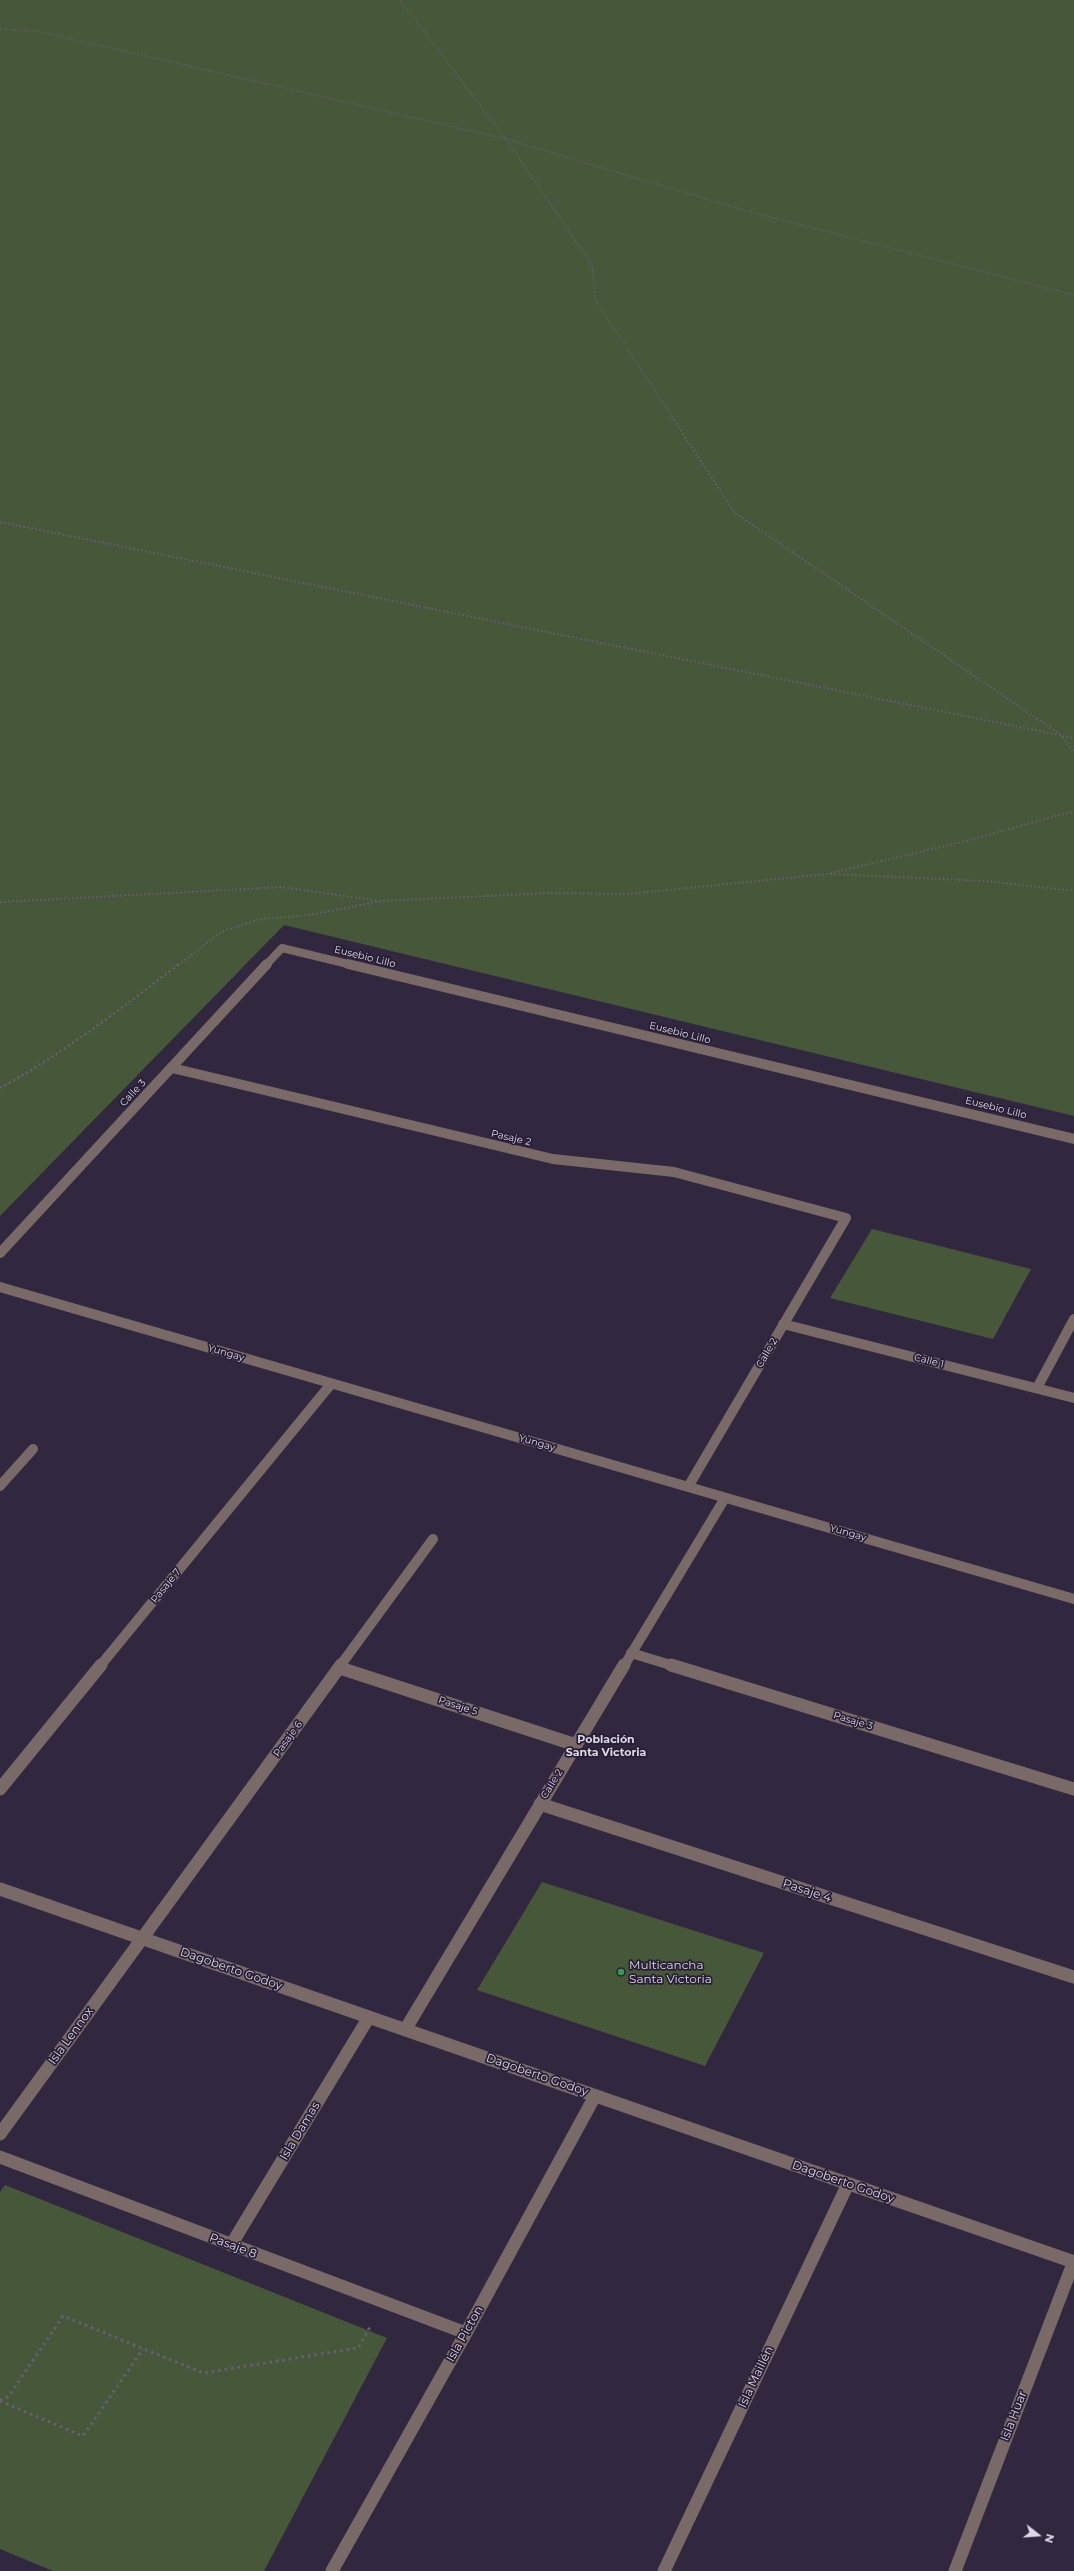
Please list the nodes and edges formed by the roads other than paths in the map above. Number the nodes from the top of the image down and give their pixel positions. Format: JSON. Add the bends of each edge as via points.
{"nodes":[{"id":1,"x":282,"y":948,"type":"joint"},
{"id":2,"x":172,"y":1068,"type":"junction"},
{"id":3,"x":1074,"y":1138,"type":"edge"},
{"id":4,"x":846,"y":1218,"type":"joint"},
{"id":5,"x":0,"y":1253,"type":"edge"},
{"id":6,"x":0,"y":1287,"type":"edge"},
{"id":7,"x":1074,"y":1320,"type":"edge"},
{"id":8,"x":783,"y":1324,"type":"junction"},
{"id":9,"x":332,"y":1384,"type":"junction"},
{"id":10,"x":1037,"y":1388,"type":"junction"},
{"id":11,"x":1074,"y":1398,"type":"edge"},
{"id":12,"x":33,"y":1449,"type":"dead end"},
{"id":13,"x":0,"y":1486,"type":"edge"},
{"id":14,"x":688,"y":1487,"type":"junction"},
{"id":15,"x":725,"y":1498,"type":"junction"},
{"id":16,"x":433,"y":1539,"type":"dead end"},
{"id":17,"x":1074,"y":1599,"type":"edge"},
{"id":18,"x":631,"y":1653,"type":"junction"},
{"id":19,"x":340,"y":1668,"type":"junction"},
{"id":20,"x":576,"y":1745,"type":"junction"},
{"id":21,"x":0,"y":1789,"type":"edge"},
{"id":22,"x":1074,"y":1789,"type":"edge"},
{"id":23,"x":540,"y":1804,"type":"junction"},
{"id":24,"x":0,"y":1889,"type":"edge"},
{"id":25,"x":143,"y":1938,"type":"junction"},
{"id":26,"x":1074,"y":1977,"type":"edge"},
{"id":27,"x":369,"y":2017,"type":"junction"},
{"id":28,"x":405,"y":2030,"type":"junction"},
{"id":29,"x":595,"y":2096,"type":"junction"},
{"id":30,"x":0,"y":2134,"type":"edge"},
{"id":31,"x":0,"y":2157,"type":"edge"},
{"id":32,"x":848,"y":2184,"type":"junction"},
{"id":33,"x":231,"y":2245,"type":"junction"},
{"id":34,"x":1074,"y":2262,"type":"edge"},
{"id":35,"x":466,"y":2333,"type":"junction"},
{"id":36,"x":332,"y":2571,"type":"edge"},
{"id":37,"x":664,"y":2571,"type":"edge"},
{"id":38,"x":954,"y":2571,"type":"edge"}],
"edges":[{"from":1,"to":2,"type":"street","name":"Calle 3"},
{"from":1,"to":3,"type":"street","name":"Eusebio Lillo"},
{"from":2,"to":4,"type":"street","name":"Pasaje 2","via":[[553,1159],[674,1172]]},
{"from":2,"to":5,"type":"street","name":"Calle 3"},
{"from":4,"to":8,"type":"street","name":"Calle 2"},
{"from":6,"to":9,"type":"street","name":"Yungay"},
{"from":7,"to":10,"type":"street"},
{"from":8,"to":10,"type":"street","name":"Calle 1"},
{"from":8,"to":14,"type":"street","name":"Calle 2"},
{"from":9,"to":14,"type":"street","name":"Yungay"},
{"from":9,"to":21,"type":"street","name":"Pasaje 7"},
{"from":10,"to":11,"type":"street","name":"Calle 1"},
{"from":12,"to":13,"type":"street"},
{"from":14,"to":15,"type":"street","name":"Yungay"},
{"from":15,"to":17,"type":"street","name":"Yungay"},
{"from":15,"to":18,"type":"street","name":"Calle 2"},
{"from":16,"to":19,"type":"street","name":"Pasaje 6"},
{"from":18,"to":20,"type":"street","name":"Calle 2"},
{"from":18,"to":22,"type":"street","name":"Pasaje 3"},
{"from":19,"to":20,"type":"street","name":"Pasaje 5"},
{"from":19,"to":25,"type":"street","name":"Pasaje 6"},
{"from":20,"to":23,"type":"street","name":"Calle 2"},
{"from":23,"to":26,"type":"street","name":"Pasaje 4"},
{"from":23,"to":28,"type":"street","name":"Calle 2"},
{"from":24,"to":25,"type":"street","name":"Dagoberto Godoy"},
{"from":25,"to":27,"type":"street","name":"Dagoberto Godoy"},
{"from":25,"to":30,"type":"street","name":"Isla Lennox"},
{"from":27,"to":28,"type":"street","name":"Dagoberto Godoy"},
{"from":27,"to":33,"type":"street","name":"Isla Damas"},
{"from":28,"to":29,"type":"street","name":"Dagoberto Godoy"},
{"from":29,"to":32,"type":"street","name":"Dagoberto Godoy"},
{"from":29,"to":35,"type":"street","name":"Isla Picton"},
{"from":31,"to":33,"type":"street","name":"Pasaje 8"},
{"from":32,"to":34,"type":"street","name":"Dagoberto Godoy"},
{"from":32,"to":37,"type":"street","name":"Isla Maillén"},
{"from":33,"to":35,"type":"street","name":"Pasaje 8"},
{"from":34,"to":38,"type":"street","name":"Isla Huar"},
{"from":35,"to":36,"type":"street","name":"Isla Picton"}]}
